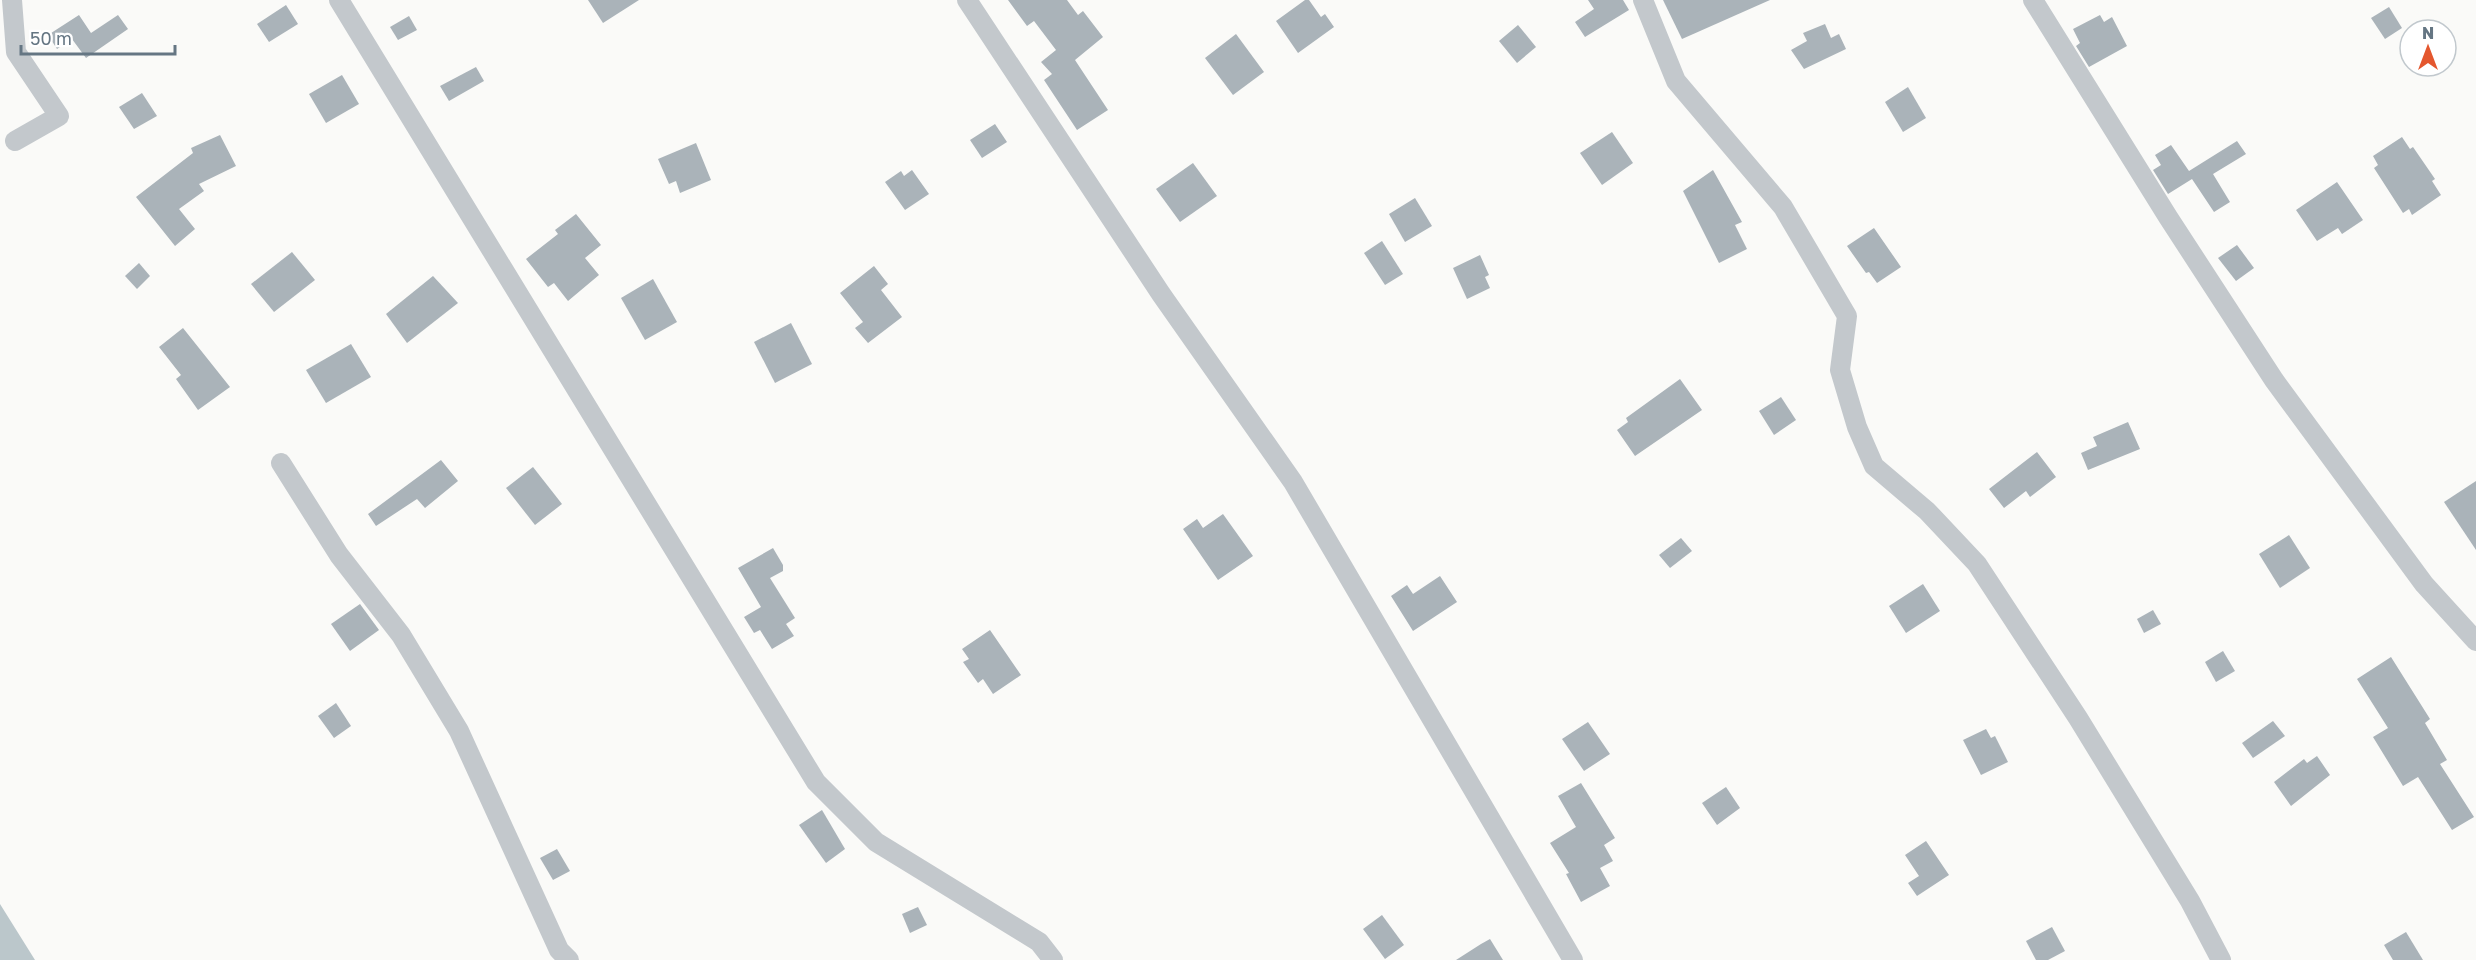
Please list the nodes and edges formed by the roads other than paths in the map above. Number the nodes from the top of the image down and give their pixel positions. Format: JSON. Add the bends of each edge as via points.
{"nodes":[{"id":1,"x":12,"y":0,"type":"edge"},
{"id":2,"x":339,"y":0,"type":"edge"},
{"id":3,"x":967,"y":0,"type":"edge"},
{"id":4,"x":1643,"y":0,"type":"edge"},
{"id":5,"x":2033,"y":0,"type":"edge"},
{"id":6,"x":15,"y":141,"type":"dead end"},
{"id":7,"x":281,"y":462,"type":"dead end"},
{"id":8,"x":2476,"y":641,"type":"edge"},
{"id":9,"x":569,"y":960,"type":"edge"},
{"id":10,"x":1053,"y":960,"type":"edge"},
{"id":11,"x":1573,"y":960,"type":"edge"},
{"id":12,"x":2221,"y":960,"type":"edge"}],
"edges":[{"from":1,"to":6,"type":"street","via":[[16,52],[59,116]]},
{"from":2,"to":10,"type":"street","via":[[816,782],[876,842],[1039,942]]},
{"from":3,"to":11,"type":"street","via":[[1161,294],[1293,482]]},
{"from":4,"to":12,"type":"street","via":[[1676,81],[1783,207],[1847,316],[1840,370],[1857,427],[1874,466],[1927,511],[1977,564],[2084,728],[2190,901]]},
{"from":5,"to":8,"type":"street","via":[[2274,380],[2424,585]]},
{"from":7,"to":9,"type":"street","via":[[339,555],[401,635],[459,731],[559,950]]}]}
